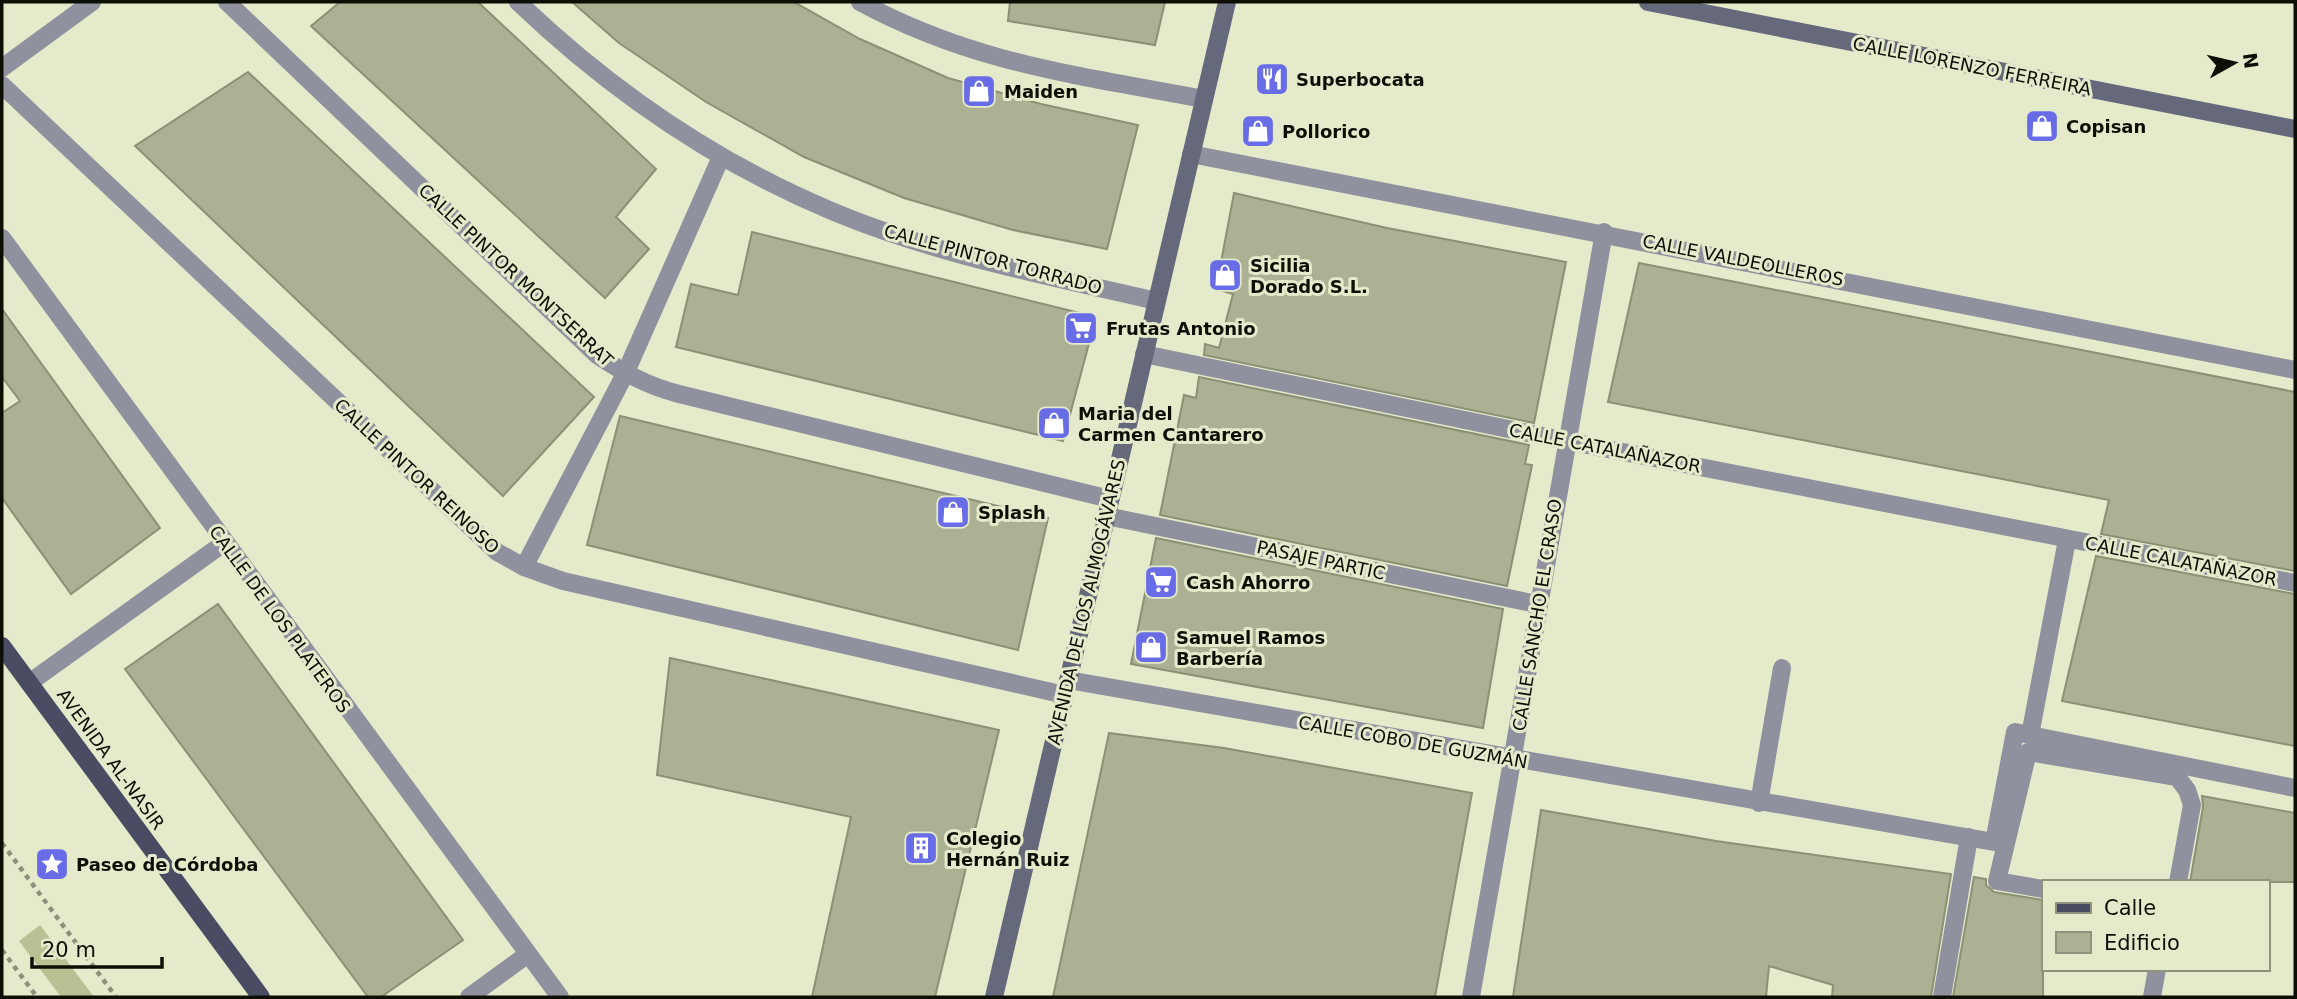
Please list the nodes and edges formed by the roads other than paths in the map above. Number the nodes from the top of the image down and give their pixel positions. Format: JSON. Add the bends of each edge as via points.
{"nodes":[{"id":1,"x":92,"y":2,"type":"edge"},
{"id":2,"x":228,"y":2,"type":"edge"},
{"id":3,"x":518,"y":2,"type":"edge"},
{"id":4,"x":860,"y":2,"type":"edge"},
{"id":5,"x":1227,"y":2,"type":"edge"},
{"id":6,"x":1648,"y":2,"type":"edge"},
{"id":7,"x":2,"y":68,"type":"edge"},
{"id":8,"x":2,"y":85,"type":"edge"},
{"id":9,"x":1203,"y":99,"type":"junction"},
{"id":10,"x":2295,"y":129,"type":"edge"},
{"id":11,"x":1191,"y":153,"type":"junction"},
{"id":12,"x":721,"y":157,"type":"junction"},
{"id":13,"x":1604,"y":232,"type":"junction"},
{"id":14,"x":2,"y":238,"type":"edge"},
{"id":15,"x":1156,"y":301,"type":"junction"},
{"id":16,"x":1144,"y":354,"type":"junction"},
{"id":17,"x":2295,"y":370,"type":"edge"},
{"id":18,"x":625,"y":374,"type":"junction"},
{"id":19,"x":1567,"y":441,"type":"junction"},
{"id":20,"x":1108,"y":507,"type":"junction"},
{"id":21,"x":2067,"y":540,"type":"junction"},
{"id":22,"x":224,"y":543,"type":"junction"},
{"id":23,"x":524,"y":567,"type":"junction"},
{"id":24,"x":2295,"y":583,"type":"edge"},
{"id":25,"x":1537,"y":604,"type":"junction"},
{"id":26,"x":2,"y":646,"type":"edge"},
{"id":27,"x":1782,"y":668,"type":"dead end"},
{"id":28,"x":29,"y":683,"type":"junction"},
{"id":29,"x":1066,"y":688,"type":"junction"},
{"id":30,"x":2030,"y":735,"type":"junction"},
{"id":31,"x":1513,"y":760,"type":"junction"},
{"id":32,"x":2190,"y":767,"type":"junction"},
{"id":33,"x":2295,"y":788,"type":"edge"},
{"id":34,"x":2186,"y":790,"type":"junction"},
{"id":35,"x":1759,"y":803,"type":"junction"},
{"id":36,"x":1969,"y":837,"type":"junction"},
{"id":37,"x":2171,"y":880,"type":"edge"},
{"id":38,"x":2178,"y":880,"type":"edge"},
{"id":39,"x":2042,"y":889,"type":"edge"},
{"id":40,"x":528,"y":954,"type":"junction"},
{"id":41,"x":2157,"y":971,"type":"edge"},
{"id":42,"x":261,"y":997,"type":"edge"},
{"id":43,"x":469,"y":997,"type":"edge"},
{"id":44,"x":560,"y":997,"type":"edge"},
{"id":45,"x":993,"y":997,"type":"edge"},
{"id":46,"x":1471,"y":997,"type":"edge"},
{"id":47,"x":1942,"y":997,"type":"edge"},
{"id":48,"x":2152,"y":997,"type":"edge"}],
"edges":[{"from":1,"to":7,"type":"street"},
{"from":2,"to":18,"type":"street","name":"CALLE PINTOR MONTSERRAT","via":[[597,355]]},
{"from":3,"to":12,"type":"street","name":"CALLE PINTOR TORRADO","via":[[577,56]]},
{"from":4,"to":9,"type":"street","via":[[987,56],[1062,75]]},
{"from":5,"to":9,"type":"main road","name":"AVENIDA DE LOS ALMOGÁVARES"},
{"from":6,"to":10,"type":"main road","name":"CALLE LORENZO FERREIRA"},
{"from":8,"to":23,"type":"street","name":"CALLE PINTOR REINOSO","via":[[474,531],[497,552]]},
{"from":9,"to":11,"type":"main road","name":"AVENIDA DE LOS ALMOGÁVARES"},
{"from":11,"to":13,"type":"street","name":"CALLE VALDEOLLEROS"},
{"from":11,"to":15,"type":"main road","name":"AVENIDA DE LOS ALMOGÁVARES"},
{"from":12,"to":15,"type":"street","name":"CALLE PINTOR TORRADO","via":[[798,197],[901,236]]},
{"from":12,"to":18,"type":"street"},
{"from":13,"to":17,"type":"street","name":"CALLE VALDEOLLEROS"},
{"from":13,"to":19,"type":"street","name":"CALLE SANCHO EL CRASO"},
{"from":14,"to":22,"type":"street","name":"CALLE DE LOS PLATEROS"},
{"from":15,"to":16,"type":"main road","name":"AVENIDA DE LOS ALMOGÁVARES"},
{"from":16,"to":19,"type":"street","name":"CALLE CATALAÑAZOR"},
{"from":16,"to":20,"type":"main road","name":"AVENIDA DE LOS ALMOGÁVARES"},
{"from":18,"to":20,"type":"street","name":"CALLE PINTOR MONTSERRAT","via":[[670,392]]},
{"from":18,"to":23,"type":"street"},
{"from":19,"to":21,"type":"street","name":"CALLE CATALAÑAZOR"},
{"from":19,"to":25,"type":"street","name":"CALLE SANCHO EL CRASO"},
{"from":20,"to":25,"type":"street","name":"PASAJE PARTIC"},
{"from":20,"to":29,"type":"main road","name":"AVENIDA DE LOS ALMOGÁVARES"},
{"from":21,"to":24,"type":"street","name":"CALLE CALATAÑAZOR"},
{"from":21,"to":30,"type":"street"},
{"from":22,"to":28,"type":"street"},
{"from":22,"to":40,"type":"street","name":"CALLE DE LOS PLATEROS"},
{"from":23,"to":29,"type":"street","name":"CALLE PINTOR REINOSO","via":[[693,613]]},
{"from":25,"to":31,"type":"street","name":"CALLE SANCHO EL CRASO"},
{"from":26,"to":28,"type":"main road","name":"AVENIDA AL-NASIR"},
{"from":27,"to":35,"type":"street"},
{"from":28,"to":42,"type":"main road","name":"AVENIDA AL-NASIR"},
{"from":29,"to":31,"type":"street","name":"CALLE COBO DE GUZMÁN"},
{"from":29,"to":45,"type":"main road","name":"AVENIDA DE LOS ALMOGÁVARES"},
{"from":30,"to":32,"type":"street"},
{"from":30,"to":36,"type":"street","name":"CALLE COBO DE GUZMÁN","via":[[2015,732],[1994,842]]},
{"from":31,"to":35,"type":"street","name":"CALLE COBO DE GUZMÁN"},
{"from":31,"to":46,"type":"street","name":"CALLE SANCHO EL CRASO"},
{"from":32,"to":33,"type":"street"},
{"from":32,"to":34,"type":"street"},
{"from":34,"to":37,"type":"street"},
{"from":34,"to":38,"type":"street","via":[[2192,805]]},
{"from":34,"to":39,"type":"street","via":[[2177,777],[2028,752],[1997,881]]},
{"from":35,"to":36,"type":"street","name":"CALLE COBO DE GUZMÁN"},
{"from":36,"to":47,"type":"street"},
{"from":40,"to":43,"type":"street"},
{"from":40,"to":44,"type":"street","name":"CALLE DE LOS PLATEROS"},
{"from":41,"to":48,"type":"street"}]}
